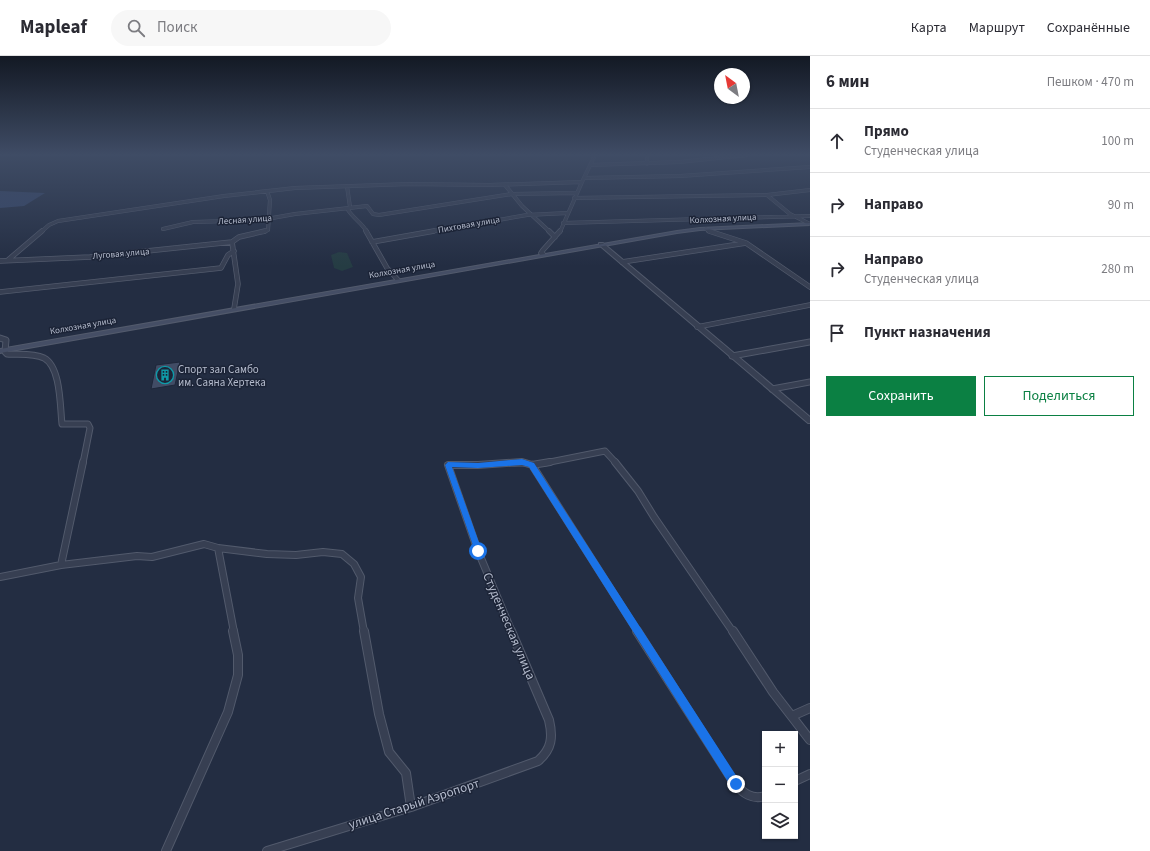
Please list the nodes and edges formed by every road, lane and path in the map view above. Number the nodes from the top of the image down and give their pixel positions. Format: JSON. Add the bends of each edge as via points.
{"nodes":[{"id":1,"x":259,"y":192,"type":"edge"},
{"id":2,"x":267,"y":192,"type":"edge"},
{"id":3,"x":348,"y":192,"type":"edge"},
{"id":4,"x":792,"y":192,"type":"edge"},
{"id":5,"x":512,"y":194,"type":"junction"},
{"id":6,"x":576,"y":194,"type":"joint"},
{"id":7,"x":767,"y":195,"type":"junction"},
{"id":8,"x":574,"y":198,"type":"junction"},
{"id":9,"x":350,"y":207,"type":"junction"},
{"id":10,"x":567,"y":213,"type":"junction"},
{"id":11,"x":533,"y":214,"type":"junction"},
{"id":12,"x":810,"y":216,"type":"edge"},
{"id":13,"x":797,"y":218,"type":"junction"},
{"id":14,"x":269,"y":219,"type":"junction"},
{"id":15,"x":699,"y":220,"type":"junction"},
{"id":16,"x":564,"y":223,"type":"junction"},
{"id":17,"x":810,"y":224,"type":"edge"},
{"id":18,"x":163,"y":229,"type":"dead end"},
{"id":19,"x":708,"y":229,"type":"junction"},
{"id":20,"x":555,"y":237,"type":"junction"},
{"id":21,"x":232,"y":242,"type":"junction"},
{"id":22,"x":372,"y":242,"type":"junction"},
{"id":23,"x":746,"y":243,"type":"junction"},
{"id":24,"x":601,"y":244,"type":"junction"},
{"id":25,"x":234,"y":251,"type":"junction"},
{"id":26,"x":543,"y":254,"type":"junction"},
{"id":27,"x":8,"y":260,"type":"junction"},
{"id":28,"x":1,"y":261,"type":"edge"},
{"id":29,"x":622,"y":262,"type":"junction"},
{"id":30,"x":398,"y":280,"type":"junction"},
{"id":31,"x":810,"y":287,"type":"edge"},
{"id":32,"x":0,"y":292,"type":"edge"},
{"id":33,"x":810,"y":305,"type":"edge"},
{"id":34,"x":234,"y":309,"type":"junction"},
{"id":35,"x":697,"y":327,"type":"junction"},
{"id":36,"x":0,"y":338,"type":"edge"},
{"id":37,"x":810,"y":342,"type":"edge"},
{"id":38,"x":6,"y":349,"type":"junction"},
{"id":39,"x":0,"y":350,"type":"edge"},
{"id":40,"x":732,"y":356,"type":"junction"},
{"id":41,"x":810,"y":382,"type":"edge"},
{"id":42,"x":772,"y":389,"type":"junction"},
{"id":43,"x":810,"y":421,"type":"edge"},
{"id":44,"x":532,"y":465,"type":"junction"},
{"id":45,"x":218,"y":548,"type":"junction"},
{"id":46,"x":61,"y":565,"type":"junction"},
{"id":47,"x":0,"y":577,"type":"edge"},
{"id":48,"x":810,"y":708,"type":"edge"},
{"id":49,"x":792,"y":716,"type":"junction"},
{"id":50,"x":810,"y":740,"type":"edge"},
{"id":51,"x":550,"y":742,"type":"joint"},
{"id":52,"x":810,"y":774,"type":"edge"},
{"id":53,"x":798,"y":780,"type":"edge"},
{"id":54,"x":762,"y":797,"type":"edge"},
{"id":55,"x":411,"y":807,"type":"junction"},
{"id":56,"x":166,"y":851,"type":"edge"},
{"id":57,"x":267,"y":851,"type":"edge"}],
"edges":[{"from":1,"to":27,"type":"street","via":[[62,220],[49,225]]},
{"from":2,"to":14,"type":"street","via":[[270,200]]},
{"from":3,"to":9,"type":"street"},
{"from":4,"to":7,"type":"street"},
{"from":5,"to":6,"type":"street","name":"Лесная улица"},
{"from":5,"to":9,"type":"street","name":"Лесная улица","via":[[379,215],[373,214],[367,206]]},
{"from":5,"to":11,"type":"street"},
{"from":6,"to":8,"type":"street"},
{"from":7,"to":8,"type":"street"},
{"from":7,"to":13,"type":"street"},
{"from":8,"to":10,"type":"street"},
{"from":9,"to":14,"type":"street","name":"Лесная улица"},
{"from":9,"to":22,"type":"street","via":[[350,214],[362,224]]},
{"from":10,"to":11,"type":"street","name":"Пихтовая улица"},
{"from":10,"to":16,"type":"street"},
{"from":11,"to":20,"type":"street"},
{"from":11,"to":22,"type":"street","name":"Пихтовая улица"},
{"from":12,"to":13,"type":"street"},
{"from":13,"to":15,"type":"street"},
{"from":13,"to":17,"type":"street"},
{"from":14,"to":18,"type":"street","name":"Лесная улица","via":[[193,222]]},
{"from":14,"to":21,"type":"street","name":"Луговая улица","via":[[269,227],[265,232],[239,237]]},
{"from":15,"to":16,"type":"street"},
{"from":15,"to":19,"type":"street"},
{"from":16,"to":20,"type":"street"},
{"from":17,"to":19,"type":"main road","name":"Колхозная улица"},
{"from":19,"to":23,"type":"street","via":[[711,233]]},
{"from":19,"to":24,"type":"main road","name":"Колхозная улица"},
{"from":20,"to":26,"type":"street","via":[[541,252]]},
{"from":21,"to":25,"type":"street"},
{"from":21,"to":27,"type":"street","name":"Луговая улица","via":[[90,257]]},
{"from":22,"to":30,"type":"street","via":[[387,268]]},
{"from":23,"to":29,"type":"street"},
{"from":23,"to":31,"type":"street"},
{"from":24,"to":26,"type":"main road","name":"Колхозная улица"},
{"from":24,"to":29,"type":"street"},
{"from":25,"to":32,"type":"street","via":[[228,255],[221,268]]},
{"from":25,"to":34,"type":"street","via":[[239,282]]},
{"from":26,"to":30,"type":"main road","name":"Колхозная улица"},
{"from":27,"to":28,"type":"street","name":"Луговая улица"},
{"from":29,"to":35,"type":"street"},
{"from":30,"to":34,"type":"main road","name":"Колхозная улица"},
{"from":33,"to":35,"type":"street"},
{"from":34,"to":38,"type":"main road","name":"Колхозная улица"},
{"from":35,"to":40,"type":"street"},
{"from":36,"to":38,"type":"street","via":[[6,340]]},
{"from":37,"to":40,"type":"street"},
{"from":38,"to":39,"type":"main road","name":"Колхозная улица"},
{"from":38,"to":46,"type":"street","via":[[7,354],[44,358],[50,362],[55,372],[62,424],[83,423],[88,424],[90,428]]},
{"from":40,"to":42,"type":"street"},
{"from":41,"to":42,"type":"street"},
{"from":42,"to":43,"type":"street"},
{"from":44,"to":49,"type":"street","via":[[605,452],[610,456],[636,488],[773,692]]},
{"from":44,"to":51,"type":"street","name":"Студенческая улица","via":[[522,462],[448,465],[478,551],[549,720],[552,733]]},
{"from":44,"to":54,"type":"street","via":[[736,784],[753,798]]},
{"from":45,"to":46,"type":"street","via":[[204,544],[152,557],[137,556]]},
{"from":45,"to":55,"type":"street","via":[[296,555],[323,552],[342,554],[354,564],[361,577],[358,598],[379,714],[389,752],[406,773]]},
{"from":45,"to":56,"type":"street","via":[[237,649],[238,675],[228,712]]},
{"from":46,"to":47,"type":"street"},
{"from":48,"to":49,"type":"street"},
{"from":49,"to":50,"type":"street"},
{"from":51,"to":55,"type":"street","name":"улица Старый Аэропорт","via":[[547,754],[538,762]]},
{"from":52,"to":53,"type":"street"},
{"from":55,"to":57,"type":"street","name":"улица Старый Аэропорт"}]}
